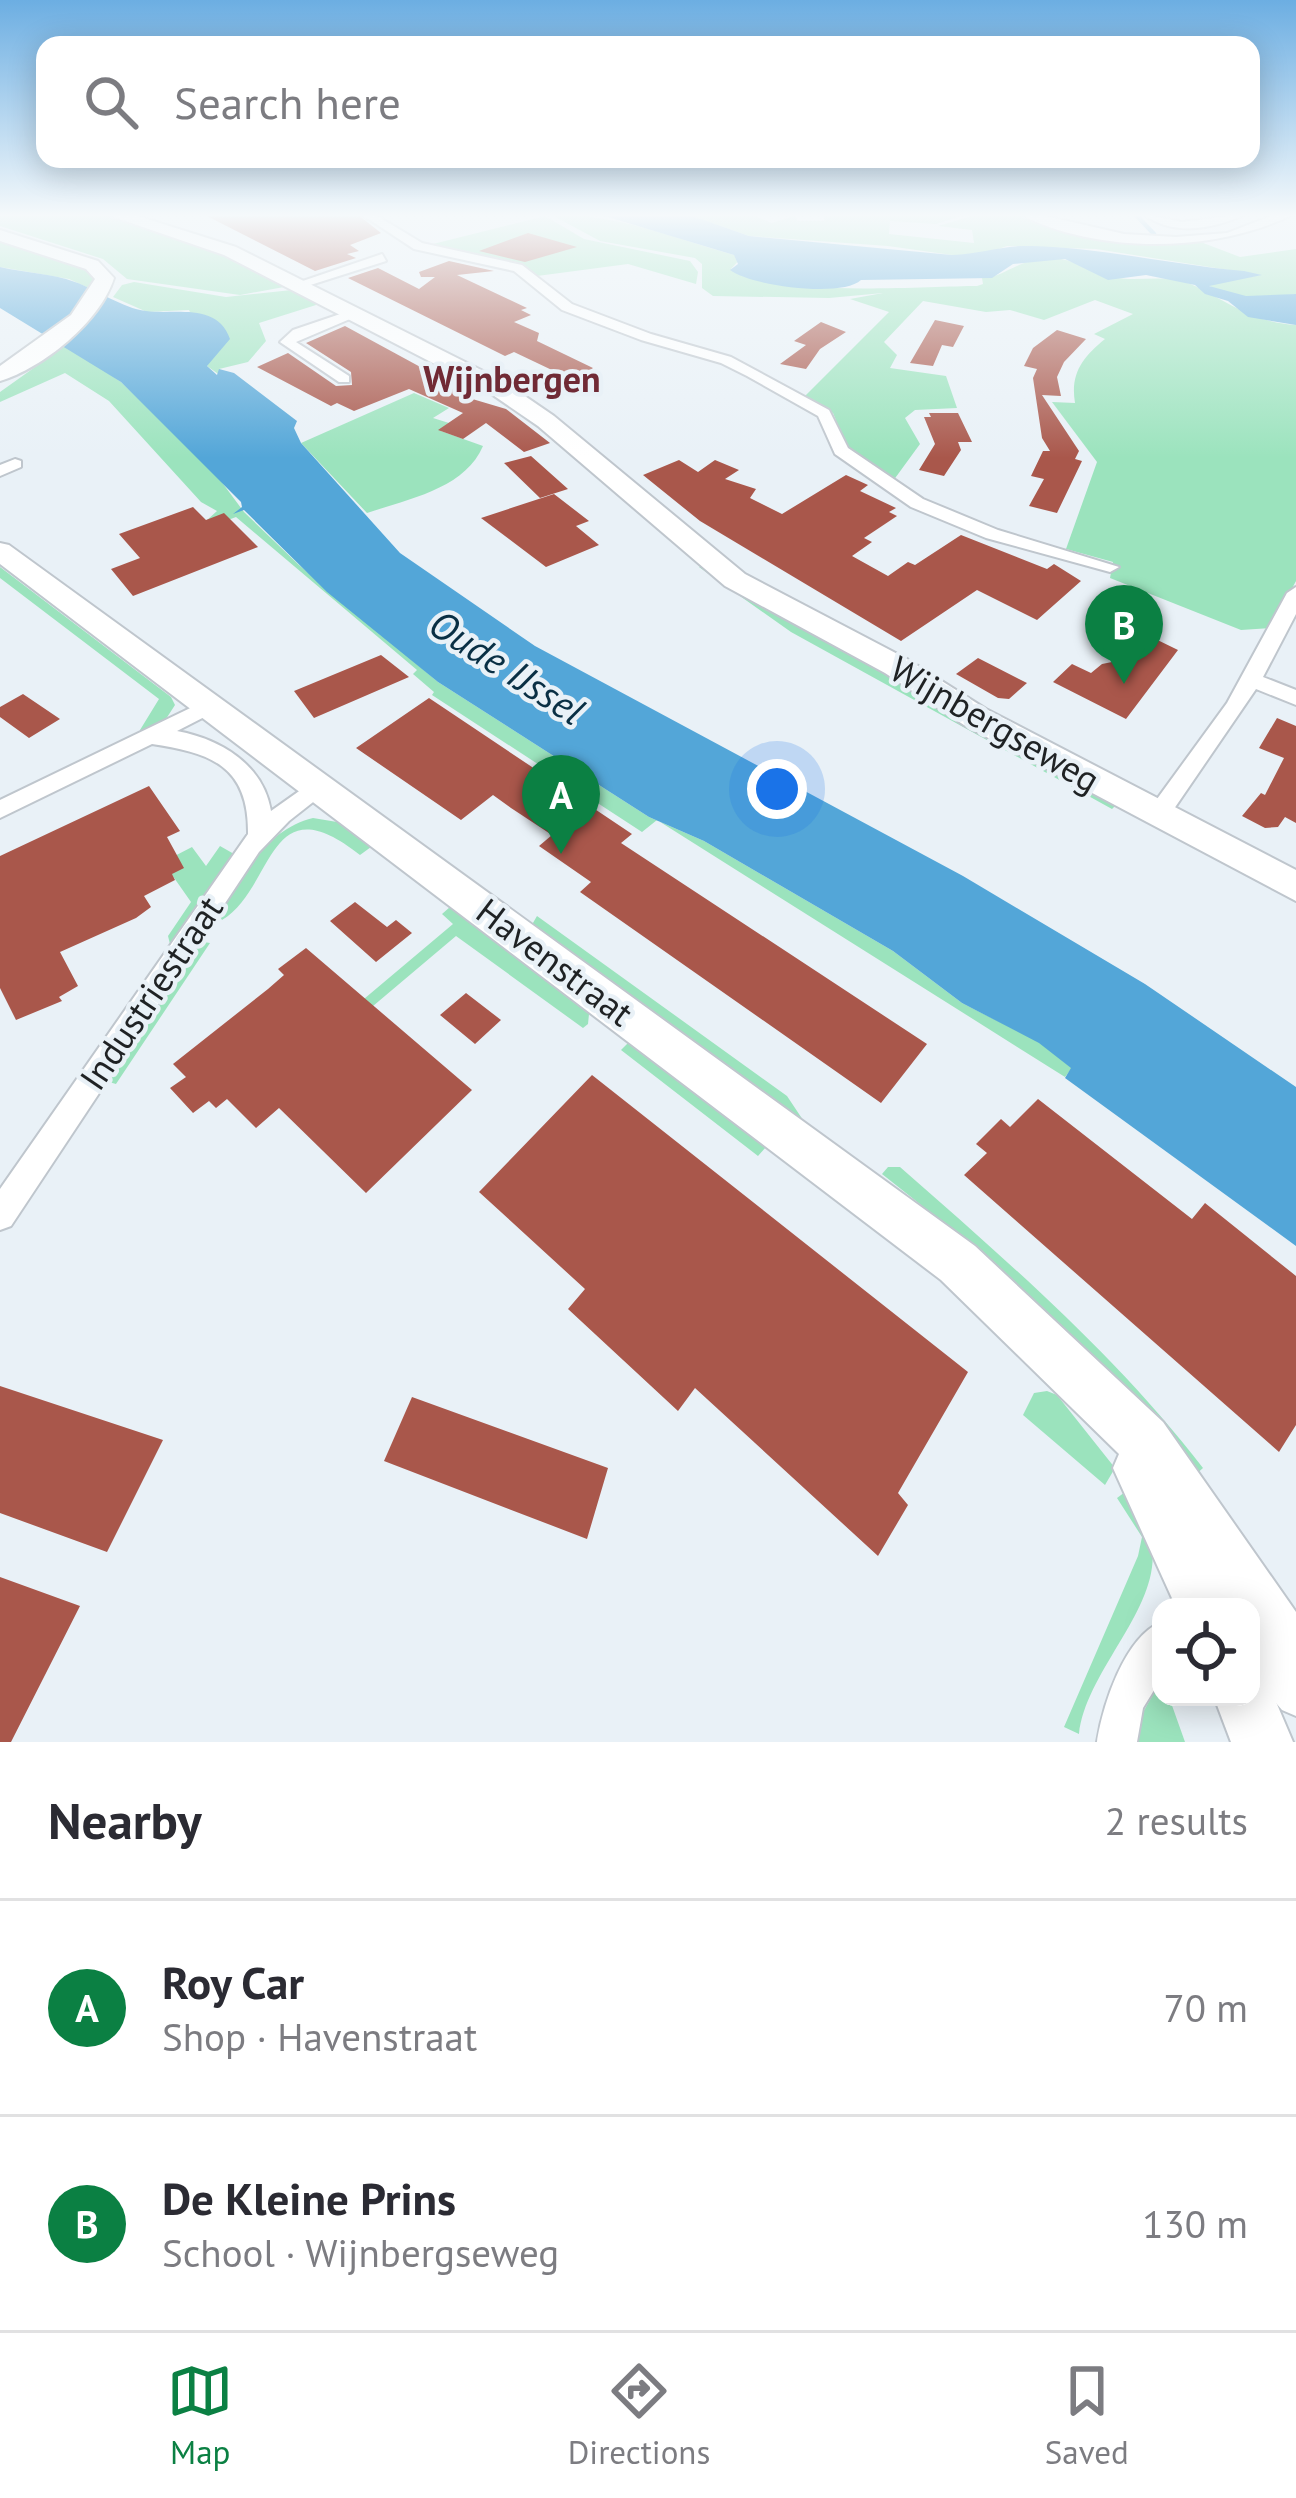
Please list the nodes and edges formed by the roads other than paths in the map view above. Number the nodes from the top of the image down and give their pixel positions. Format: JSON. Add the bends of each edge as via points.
{"nodes":[{"id":1,"x":96,"y":295,"type":"edge"},
{"id":2,"x":319,"y":295,"type":"edge"},
{"id":3,"x":552,"y":295,"type":"edge"},
{"id":4,"x":357,"y":313,"type":"junction"},
{"id":5,"x":0,"y":375,"type":"edge"},
{"id":6,"x":344,"y":379,"type":"dead end"},
{"id":7,"x":0,"y":551,"type":"edge"},
{"id":8,"x":1110,"y":567,"type":"dead end"},
{"id":9,"x":1296,"y":593,"type":"edge"},
{"id":10,"x":1248,"y":679,"type":"junction"},
{"id":11,"x":1296,"y":698,"type":"edge"},
{"id":12,"x":211,"y":705,"type":"junction"},
{"id":13,"x":144,"y":742,"type":"junction"},
{"id":14,"x":320,"y":788,"type":"junction"},
{"id":15,"x":0,"y":810,"type":"edge"},
{"id":16,"x":1157,"y":816,"type":"junction"},
{"id":17,"x":260,"y":836,"type":"junction"},
{"id":18,"x":1296,"y":887,"type":"edge"},
{"id":19,"x":0,"y":1215,"type":"edge"},
{"id":20,"x":1093,"y":1394,"type":"junction"},
{"id":21,"x":1202,"y":1598,"type":"edge"},
{"id":22,"x":1260,"y":1654,"type":"edge"},
{"id":23,"x":1152,"y":1657,"type":"edge"},
{"id":24,"x":1296,"y":1671,"type":"edge"},
{"id":25,"x":1296,"y":1696,"type":"edge"},
{"id":26,"x":1248,"y":1706,"type":"edge"},
{"id":27,"x":1118,"y":1742,"type":"edge"},
{"id":28,"x":1262,"y":1742,"type":"edge"}],
"edges":[{"from":1,"to":5,"type":"street","via":[[49,344]]},
{"from":2,"to":4,"type":"street","name":"Wijnbergseweg"},
{"from":3,"to":8,"type":"street","via":[[646,337],[726,360],[824,413],[841,451],[917,503]]},
{"from":4,"to":6,"type":"street","via":[[287,342]]},
{"from":4,"to":16,"type":"street","name":"Wijnbergseweg","via":[[528,407],[769,601]]},
{"from":7,"to":12,"type":"street","name":"Havenstraat"},
{"from":9,"to":10,"type":"street"},
{"from":10,"to":11,"type":"street"},
{"from":10,"to":16,"type":"street"},
{"from":12,"to":13,"type":"street"},
{"from":12,"to":14,"type":"street","name":"Havenstraat"},
{"from":13,"to":15,"type":"street"},
{"from":13,"to":17,"type":"street","via":[[185,737],[248,780]]},
{"from":14,"to":17,"type":"street","name":"Industriestraat"},
{"from":14,"to":20,"type":"street","name":"Havenstraat","via":[[942,1250]]},
{"from":16,"to":18,"type":"street","name":"Wijnbergseweg"},
{"from":17,"to":19,"type":"street","name":"Industriestraat"},
{"from":20,"to":21,"type":"street","name":"Havenstraat","via":[[1144,1473]]},
{"from":20,"to":24,"type":"street","name":"Havenstraat","via":[[1144,1442]]},
{"from":22,"to":25,"type":"street"},
{"from":23,"to":27,"type":"street","via":[[1124,1702]]},
{"from":26,"to":28,"type":"street"}]}
